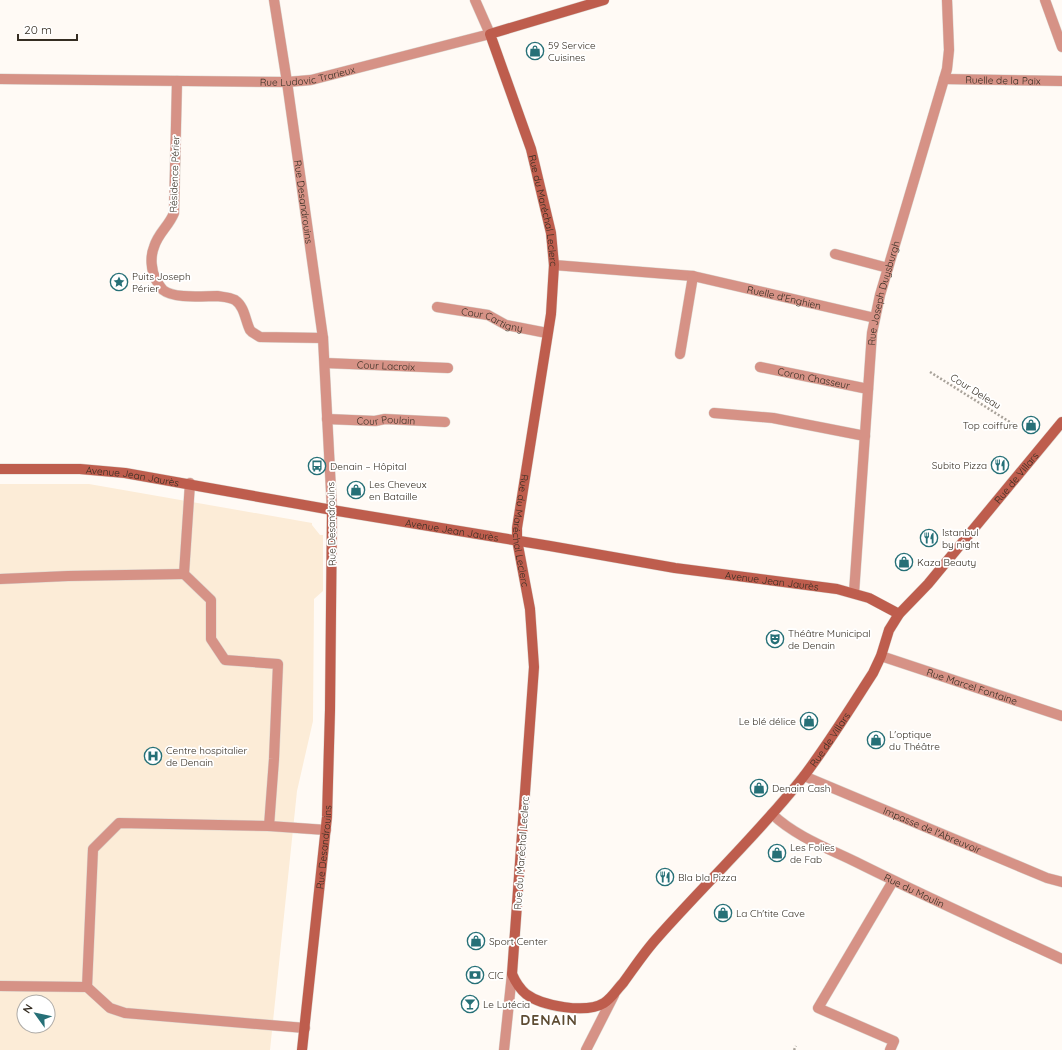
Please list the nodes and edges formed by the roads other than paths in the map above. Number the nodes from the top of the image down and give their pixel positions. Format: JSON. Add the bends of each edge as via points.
{"nodes":[{"id":1,"x":274,"y":0,"type":"edge"},
{"id":2,"x":475,"y":0,"type":"edge"},
{"id":3,"x":604,"y":0,"type":"edge"},
{"id":4,"x":947,"y":0,"type":"edge"},
{"id":5,"x":1044,"y":0,"type":"edge"},
{"id":6,"x":490,"y":34,"type":"junction"},
{"id":7,"x":1062,"y":47,"type":"edge"},
{"id":8,"x":0,"y":79,"type":"edge"},
{"id":9,"x":944,"y":79,"type":"junction"},
{"id":10,"x":177,"y":81,"type":"junction"},
{"id":11,"x":1062,"y":81,"type":"edge"},
{"id":12,"x":287,"y":82,"type":"junction"},
{"id":13,"x":835,"y":254,"type":"dead end"},
{"id":14,"x":554,"y":265,"type":"junction"},
{"id":15,"x":888,"y":268,"type":"junction"},
{"id":16,"x":694,"y":276,"type":"junction"},
{"id":17,"x":437,"y":307,"type":"dead end"},
{"id":18,"x":875,"y":318,"type":"junction"},
{"id":19,"x":547,"y":333,"type":"junction"},
{"id":20,"x":323,"y":338,"type":"junction"},
{"id":21,"x":680,"y":354,"type":"dead end"},
{"id":22,"x":325,"y":363,"type":"junction"},
{"id":23,"x":760,"y":367,"type":"dead end"},
{"id":24,"x":448,"y":368,"type":"dead end"},
{"id":25,"x":868,"y":389,"type":"junction"},
{"id":26,"x":714,"y":414,"type":"dead end"},
{"id":27,"x":327,"y":419,"type":"junction"},
{"id":28,"x":445,"y":422,"type":"dead end"},
{"id":29,"x":1062,"y":422,"type":"edge"},
{"id":30,"x":865,"y":436,"type":"junction"},
{"id":31,"x":0,"y":469,"type":"edge"},
{"id":32,"x":190,"y":483,"type":"junction"},
{"id":33,"x":332,"y":510,"type":"junction"},
{"id":34,"x":517,"y":540,"type":"junction"},
{"id":35,"x":184,"y":574,"type":"junction"},
{"id":36,"x":0,"y":579,"type":"edge"},
{"id":37,"x":854,"y":593,"type":"junction"},
{"id":38,"x":899,"y":614,"type":"junction"},
{"id":39,"x":881,"y":656,"type":"junction"},
{"id":40,"x":1062,"y":716,"type":"edge"},
{"id":41,"x":804,"y":776,"type":"junction"},
{"id":42,"x":772,"y":814,"type":"junction"},
{"id":43,"x":269,"y":826,"type":"junction"},
{"id":44,"x":326,"y":830,"type":"junction"},
{"id":45,"x":893,"y":880,"type":"junction"},
{"id":46,"x":1062,"y":882,"type":"edge"},
{"id":47,"x":1062,"y":959,"type":"edge"},
{"id":48,"x":512,"y":974,"type":"junction"},
{"id":49,"x":0,"y":986,"type":"edge"},
{"id":50,"x":87,"y":987,"type":"junction"},
{"id":51,"x":615,"y":993,"type":"junction"},
{"id":52,"x":305,"y":1028,"type":"junction"},
{"id":53,"x":302,"y":1050,"type":"edge"},
{"id":54,"x":504,"y":1050,"type":"edge"},
{"id":55,"x":586,"y":1050,"type":"edge"},
{"id":56,"x":890,"y":1050,"type":"edge"}],
"edges":[{"from":1,"to":12,"type":"street","name":"Rue Desandrouins"},
{"from":2,"to":6,"type":"street","name":"Rue du Maréchal Leclerc"},
{"from":3,"to":6,"type":"street","name":"Rue Ludovic Trarieux"},
{"from":4,"to":9,"type":"street","name":"Rue Joseph Duysburgh","via":[[949,50]]},
{"from":5,"to":7,"type":"street"},
{"from":6,"to":12,"type":"street","name":"Rue Ludovic Trarieux","via":[[322,78]]},
{"from":6,"to":14,"type":"street","name":"Rue du Maréchal Leclerc","via":[[531,149],[551,233]]},
{"from":8,"to":10,"type":"street","name":"Rue Ludovic Trarieux"},
{"from":9,"to":11,"type":"street","name":"Ruelle de la Paix"},
{"from":9,"to":15,"type":"street","name":"Rue Joseph Duysburgh"},
{"from":10,"to":12,"type":"street","name":"Rue Ludovic Trarieux"},
{"from":10,"to":20,"type":"street","name":"Résidence Périer","via":[[174,213],[157,238],[152,256],[152,271],[159,285],[173,295],[225,297],[234,300],[242,309],[250,330],[260,337]]},
{"from":12,"to":20,"type":"street","name":"Rue Desandrouins"},
{"from":13,"to":15,"type":"street"},
{"from":14,"to":16,"type":"street","name":"Ruelle d'Enghien"},
{"from":14,"to":19,"type":"street","name":"Rue du Maréchal Leclerc"},
{"from":15,"to":18,"type":"street","name":"Rue Joseph Duysburgh"},
{"from":16,"to":18,"type":"street","name":"Ruelle d'Enghien"},
{"from":16,"to":21,"type":"street"},
{"from":17,"to":19,"type":"street","name":"Cour Cartigny","via":[[488,315],[506,325]]},
{"from":18,"to":25,"type":"street","name":"Rue Joseph Duysburgh","via":[[870,345]]},
{"from":19,"to":34,"type":"street","name":"Rue du Maréchal Leclerc","via":[[518,516]]},
{"from":20,"to":22,"type":"street","name":"Rue Desandrouins"},
{"from":22,"to":24,"type":"street","name":"Cour Lacroix"},
{"from":22,"to":27,"type":"street","name":"Rue Desandrouins"},
{"from":23,"to":25,"type":"street","name":"Coron Chasseur"},
{"from":25,"to":30,"type":"street","name":"Rue Joseph Duysburgh"},
{"from":26,"to":30,"type":"street","via":[[773,418]]},
{"from":27,"to":28,"type":"street","name":"Cour Poulain"},
{"from":27,"to":33,"type":"street","name":"Rue Desandrouins"},
{"from":29,"to":38,"type":"street","name":"Rue de Villars","via":[[928,584]]},
{"from":30,"to":37,"type":"street","name":"Rue Joseph Duysburgh"},
{"from":31,"to":32,"type":"street","name":"Avenue Jean Jaurès","via":[[108,471]]},
{"from":32,"to":33,"type":"street","name":"Avenue Jean Jaurès"},
{"from":32,"to":35,"type":"street"},
{"from":33,"to":34,"type":"street","name":"Avenue Jean Jaurès"},
{"from":33,"to":44,"type":"street","name":"Rue Desandrouins"},
{"from":34,"to":37,"type":"street","name":"Avenue Jean Jaurès","via":[[675,568]]},
{"from":34,"to":48,"type":"street","name":"Rue du Maréchal Leclerc","via":[[530,609],[534,667]]},
{"from":35,"to":36,"type":"street"},
{"from":35,"to":43,"type":"street","via":[[211,600],[211,639],[225,660],[278,664]]},
{"from":37,"to":38,"type":"street","name":"Avenue Jean Jaurès","via":[[879,602]]},
{"from":38,"to":39,"type":"street","name":"Rue de Villars","via":[[889,630]]},
{"from":39,"to":40,"type":"street","name":"Rue Marcel Fontaine"},
{"from":39,"to":41,"type":"street","name":"Rue de Villars","via":[[873,673]]},
{"from":41,"to":42,"type":"street","name":"Rue de Villars"},
{"from":41,"to":46,"type":"street","name":"Impasse de l'Abreuvoir","via":[[1047,878]]},
{"from":42,"to":45,"type":"street","name":"Rue du Moulin","via":[[796,832]]},
{"from":42,"to":51,"type":"street","name":"Rue de Villars","via":[[654,942]]},
{"from":43,"to":44,"type":"street"},
{"from":43,"to":50,"type":"street","via":[[119,823],[93,849]]},
{"from":44,"to":52,"type":"street","name":"Rue Desandrouins"},
{"from":45,"to":47,"type":"street","name":"Rue du Moulin"},
{"from":45,"to":56,"type":"street","via":[[818,1008],[894,1041]]},
{"from":48,"to":51,"type":"street","via":[[530,996],[568,1007],[584,1008],[599,1005]]},
{"from":48,"to":54,"type":"street","name":"Rue du Maréchal Leclerc"},
{"from":49,"to":50,"type":"street"},
{"from":50,"to":52,"type":"street","via":[[110,1008],[125,1013]]},
{"from":51,"to":55,"type":"street","name":"Rue de Villars"},
{"from":52,"to":53,"type":"street","name":"Rue Desandrouins"}]}
